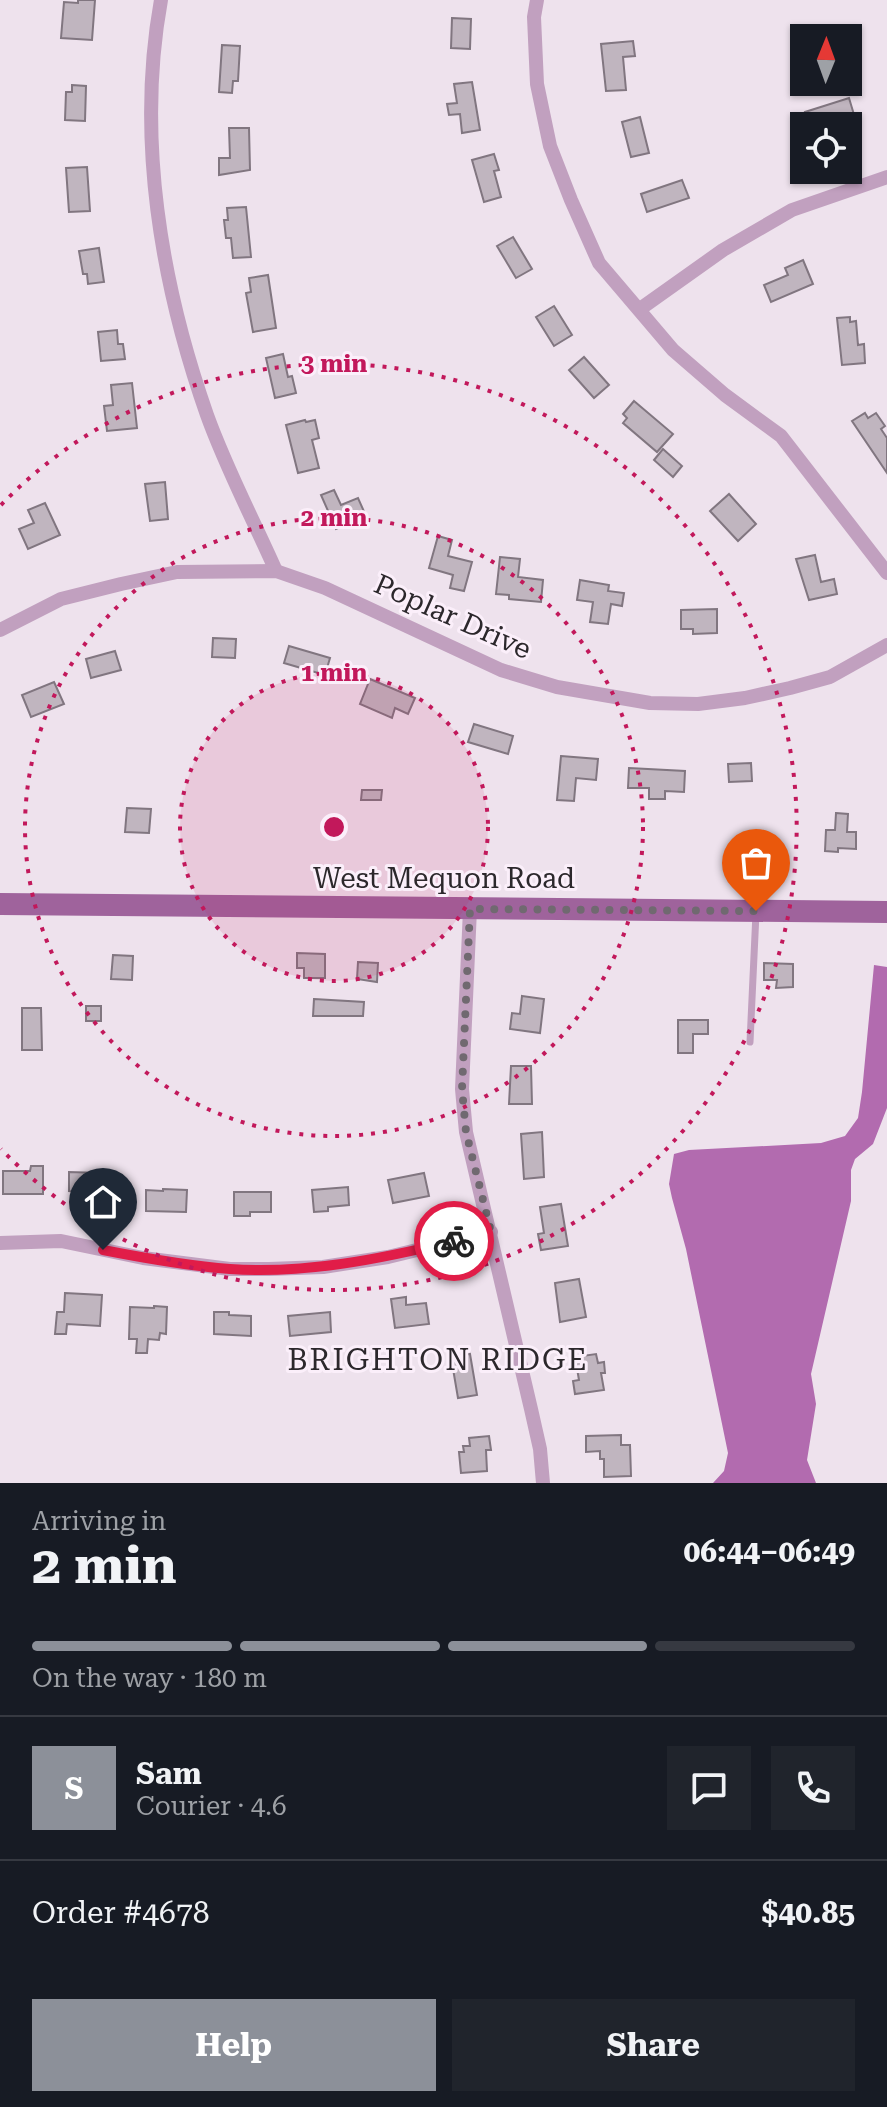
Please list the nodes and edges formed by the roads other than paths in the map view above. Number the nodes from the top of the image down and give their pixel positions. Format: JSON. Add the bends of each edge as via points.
{"nodes":[{"id":1,"x":161,"y":0,"type":"edge"},
{"id":2,"x":537,"y":0,"type":"edge"},
{"id":3,"x":887,"y":177,"type":"edge"},
{"id":4,"x":640,"y":309,"type":"junction"},
{"id":5,"x":276,"y":571,"type":"junction"},
{"id":6,"x":887,"y":573,"type":"edge"},
{"id":7,"x":0,"y":630,"type":"edge"},
{"id":8,"x":887,"y":645,"type":"edge"},
{"id":9,"x":0,"y":904,"type":"edge"},
{"id":10,"x":470,"y":909,"type":"junction"},
{"id":11,"x":756,"y":911,"type":"junction"},
{"id":12,"x":887,"y":912,"type":"edge"},
{"id":13,"x":750,"y":1042,"type":"dead end"},
{"id":14,"x":491,"y":1232,"type":"junction"},
{"id":15,"x":0,"y":1243,"type":"edge"},
{"id":16,"x":543,"y":1483,"type":"edge"}],
"edges":[{"from":1,"to":5,"type":"street","via":[[153,67],[153,158],[167,272],[207,414]]},
{"from":2,"to":4,"type":"street","via":[[537,84],[550,146],[599,263]]},
{"from":3,"to":4,"type":"street","via":[[792,210],[723,250]]},
{"from":4,"to":6,"type":"street","via":[[673,350],[781,436]]},
{"from":5,"to":7,"type":"street","name":"Poplar Drive","via":[[177,572],[61,599]]},
{"from":5,"to":8,"type":"street","name":"Poplar Drive","via":[[325,588],[501,670],[557,687],[650,703],[698,704],[790,688],[830,677]]},
{"from":9,"to":10,"type":"main road","name":"West Mequon Road"},
{"from":10,"to":11,"type":"main road","name":"West Mequon Road"},
{"from":10,"to":14,"type":"street","via":[[462,1089],[466,1132]]},
{"from":11,"to":12,"type":"main road","name":"West Mequon Road"},
{"from":11,"to":13,"type":"lane"},
{"from":14,"to":15,"type":"street","via":[[388,1257],[269,1269],[143,1258],[61,1241]]},
{"from":14,"to":16,"type":"street"}]}
